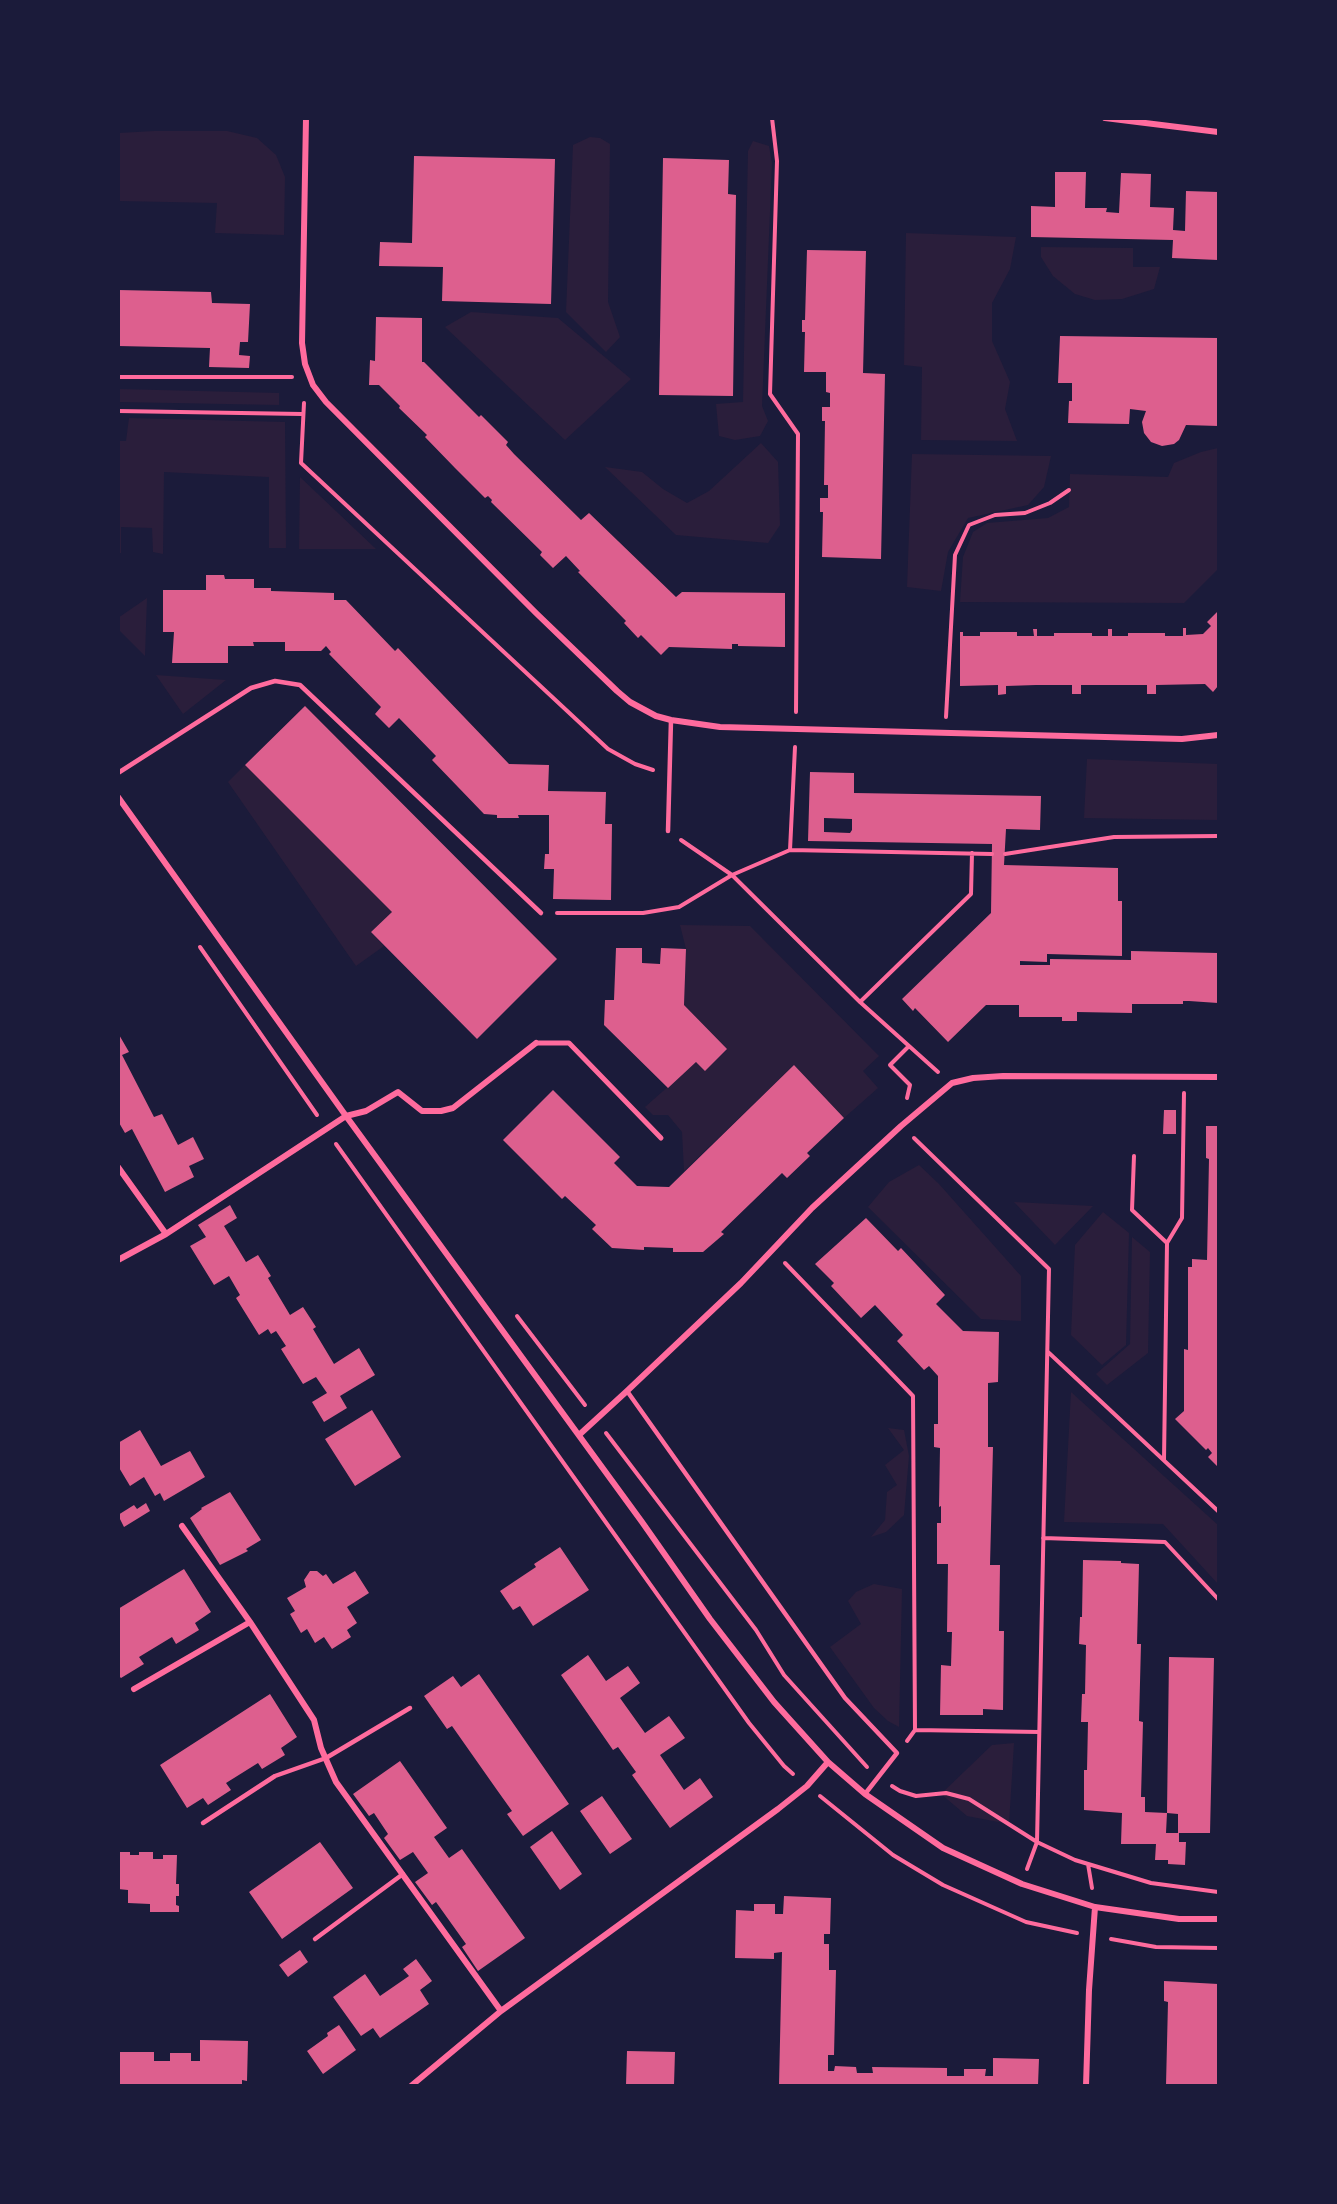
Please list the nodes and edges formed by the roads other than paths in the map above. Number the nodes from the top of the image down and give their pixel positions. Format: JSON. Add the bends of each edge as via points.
{"nodes":[{"id":1,"x":306,"y":118,"type":"edge"},
{"id":2,"x":1105,"y":118,"type":"edge"},
{"id":3,"x":1218,"y":132,"type":"edge"},
{"id":4,"x":671,"y":720,"type":"junction"},
{"id":5,"x":1218,"y":735,"type":"edge"},
{"id":6,"x":118,"y":773,"type":"edge"},
{"id":7,"x":118,"y":797,"type":"edge"},
{"id":8,"x":668,"y":831,"type":"road end"},
{"id":9,"x":542,"y":913,"type":"road end"},
{"id":10,"x":536,"y":1043,"type":"joint"},
{"id":11,"x":1218,"y":1077,"type":"edge"},
{"id":12,"x":346,"y":1116,"type":"junction"},
{"id":13,"x":661,"y":1138,"type":"dead end"},
{"id":14,"x":118,"y":1167,"type":"edge"},
{"id":15,"x":166,"y":1234,"type":"junction"},
{"id":16,"x":118,"y":1260,"type":"edge"},
{"id":17,"x":627,"y":1391,"type":"junction"},
{"id":18,"x":579,"y":1435,"type":"junction"},
{"id":19,"x":182,"y":1526,"type":"dead end"},
{"id":20,"x":250,"y":1622,"type":"junction"},
{"id":21,"x":134,"y":1689,"type":"dead end"},
{"id":22,"x":410,"y":1708,"type":"dead end"},
{"id":23,"x":326,"y":1758,"type":"junction"},
{"id":24,"x":828,"y":1762,"type":"junction"},
{"id":25,"x":865,"y":1794,"type":"junction"},
{"id":26,"x":203,"y":1823,"type":"dead end"},
{"id":27,"x":403,"y":1874,"type":"junction"},
{"id":28,"x":1095,"y":1907,"type":"junction"},
{"id":29,"x":1218,"y":1918,"type":"edge"},
{"id":30,"x":315,"y":1939,"type":"dead end"},
{"id":31,"x":501,"y":2011,"type":"junction"},
{"id":32,"x":411,"y":2085,"type":"edge"},
{"id":33,"x":1086,"y":2085,"type":"edge"}],
"edges":[{"from":1,"to":4,"type":"street","via":[[302,343],[308,377],[326,402],[617,692],[644,710]]},
{"from":2,"to":3,"type":"street"},
{"from":4,"to":5,"type":"street","via":[[712,726],[946,733],[1182,739]]},
{"from":4,"to":8,"type":"lane"},
{"from":6,"to":9,"type":"lane","via":[[251,688],[275,681],[300,685]]},
{"from":7,"to":12,"type":"street"},
{"from":10,"to":12,"type":"street","via":[[453,1108],[422,1111],[398,1092],[366,1111]]},
{"from":10,"to":13,"type":"street","via":[[569,1042]]},
{"from":11,"to":17,"type":"street","via":[[1003,1076],[952,1083],[812,1208],[741,1283]]},
{"from":12,"to":15,"type":"street"},
{"from":12,"to":18,"type":"street"},
{"from":14,"to":15,"type":"street"},
{"from":15,"to":16,"type":"street"},
{"from":17,"to":18,"type":"street"},
{"from":17,"to":25,"type":"lane","via":[[845,1698],[897,1753]]},
{"from":18,"to":24,"type":"street","via":[[717,1628],[774,1702]]},
{"from":19,"to":20,"type":"street"},
{"from":20,"to":21,"type":"street"},
{"from":20,"to":23,"type":"street","via":[[314,1720]]},
{"from":22,"to":23,"type":"lane"},
{"from":23,"to":26,"type":"lane","via":[[275,1776]]},
{"from":23,"to":27,"type":"street","via":[[336,1782]]},
{"from":24,"to":25,"type":"street"},
{"from":24,"to":31,"type":"street","via":[[778,1809]]},
{"from":25,"to":28,"type":"street","via":[[943,1848],[1022,1884]]},
{"from":27,"to":30,"type":"lane"},
{"from":27,"to":31,"type":"street"},
{"from":28,"to":29,"type":"street","via":[[1179,1919]]},
{"from":28,"to":33,"type":"street"},
{"from":31,"to":32,"type":"street"}]}
